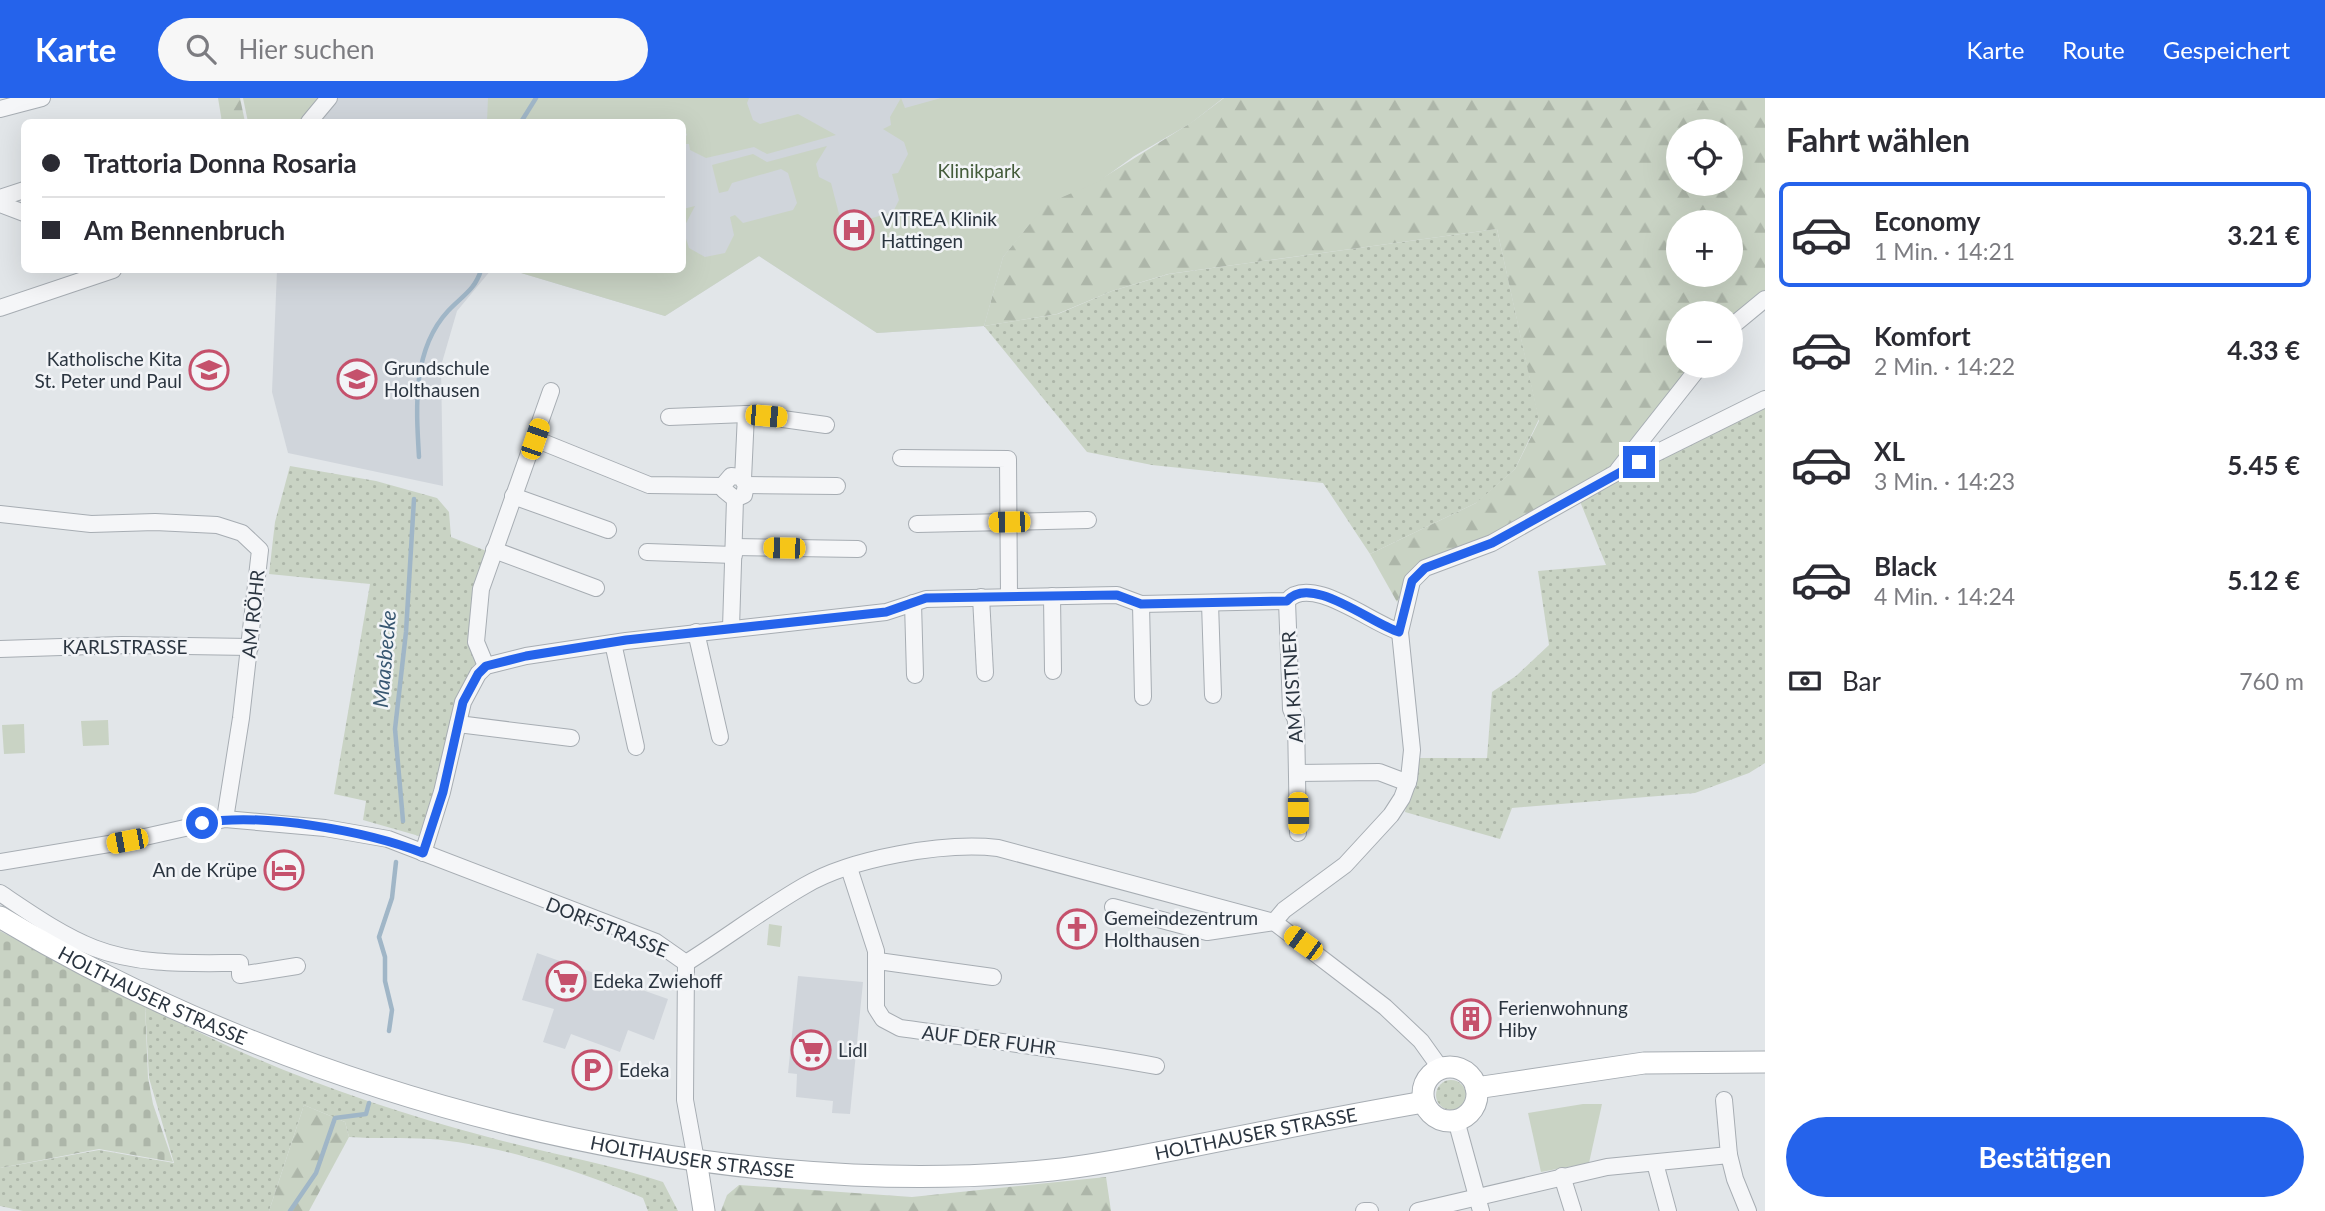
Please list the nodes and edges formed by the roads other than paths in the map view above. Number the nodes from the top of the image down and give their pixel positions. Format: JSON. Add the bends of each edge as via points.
{"nodes":[{"id":1,"x":42,"y":98,"type":"edge"},
{"id":2,"x":329,"y":98,"type":"edge"},
{"id":3,"x":0,"y":109,"type":"edge"},
{"id":4,"x":312,"y":119,"type":"edge"},
{"id":5,"x":21,"y":191,"type":"edge"},
{"id":6,"x":0,"y":198,"type":"edge"},
{"id":7,"x":0,"y":204,"type":"edge"},
{"id":8,"x":21,"y":212,"type":"edge"},
{"id":9,"x":102,"y":273,"type":"edge"},
{"id":10,"x":1765,"y":299,"type":"edge"},
{"id":11,"x":0,"y":308,"type":"edge"},
{"id":12,"x":1743,"y":317,"type":"edge"},
{"id":13,"x":1690,"y":378,"type":"edge"},
{"id":14,"x":551,"y":391,"type":"dead end"},
{"id":15,"x":1765,"y":398,"type":"edge"},
{"id":16,"x":746,"y":414,"type":"junction"},
{"id":17,"x":669,"y":417,"type":"dead end"},
{"id":18,"x":826,"y":425,"type":"dead end"},
{"id":19,"x":535,"y":439,"type":"junction"},
{"id":20,"x":901,"y":458,"type":"dead end"},
{"id":21,"x":1614,"y":474,"type":"junction"},
{"id":22,"x":745,"y":482,"type":"junction"},
{"id":23,"x":724,"y":486,"type":"junction"},
{"id":24,"x":837,"y":486,"type":"dead end"},
{"id":25,"x":513,"y":496,"type":"junction"},
{"id":26,"x":736,"y":499,"type":"junction"},
{"id":27,"x":0,"y":514,"type":"edge"},
{"id":28,"x":1088,"y":520,"type":"dead end"},
{"id":29,"x":1009,"y":522,"type":"junction"},
{"id":30,"x":917,"y":524,"type":"dead end"},
{"id":31,"x":608,"y":530,"type":"dead end"},
{"id":32,"x":858,"y":549,"type":"dead end"},
{"id":33,"x":494,"y":550,"type":"junction"},
{"id":34,"x":734,"y":551,"type":"junction"},
{"id":35,"x":647,"y":552,"type":"dead end"},
{"id":36,"x":596,"y":588,"type":"dead end"},
{"id":37,"x":1009,"y":596,"type":"junction"},
{"id":38,"x":1052,"y":596,"type":"junction"},
{"id":39,"x":981,"y":597,"type":"junction"},
{"id":40,"x":1287,"y":601,"type":"junction"},
{"id":41,"x":913,"y":603,"type":"junction"},
{"id":42,"x":1210,"y":603,"type":"junction"},
{"id":43,"x":1141,"y":604,"type":"junction"},
{"id":44,"x":731,"y":628,"type":"junction"},
{"id":45,"x":696,"y":632,"type":"junction"},
{"id":46,"x":1399,"y":632,"type":"junction"},
{"id":47,"x":613,"y":643,"type":"junction"},
{"id":48,"x":250,"y":647,"type":"junction"},
{"id":49,"x":0,"y":649,"type":"edge"},
{"id":50,"x":486,"y":666,"type":"junction"},
{"id":51,"x":1053,"y":671,"type":"dead end"},
{"id":52,"x":985,"y":673,"type":"dead end"},
{"id":53,"x":915,"y":675,"type":"dead end"},
{"id":54,"x":1213,"y":695,"type":"dead end"},
{"id":55,"x":1143,"y":697,"type":"dead end"},
{"id":56,"x":458,"y":724,"type":"junction"},
{"id":57,"x":720,"y":737,"type":"dead end"},
{"id":58,"x":571,"y":738,"type":"dead end"},
{"id":59,"x":636,"y":747,"type":"dead end"},
{"id":60,"x":1297,"y":773,"type":"junction"},
{"id":61,"x":1408,"y":783,"type":"junction"},
{"id":62,"x":225,"y":819,"type":"junction"},
{"id":63,"x":1298,"y":833,"type":"dead end"},
{"id":64,"x":423,"y":853,"type":"junction"},
{"id":65,"x":0,"y":862,"type":"edge"},
{"id":66,"x":849,"y":868,"type":"junction"},
{"id":67,"x":0,"y":893,"type":"edge"},
{"id":68,"x":1113,"y":907,"type":"dead end"},
{"id":69,"x":0,"y":917,"type":"edge"},
{"id":70,"x":1274,"y":922,"type":"junction"},
{"id":71,"x":877,"y":961,"type":"junction"},
{"id":72,"x":686,"y":963,"type":"junction"},
{"id":73,"x":297,"y":966,"type":"dead end"},
{"id":74,"x":993,"y":976,"type":"dead end"},
{"id":75,"x":1765,"y":1062,"type":"edge"},
{"id":76,"x":1156,"y":1066,"type":"dead end"},
{"id":77,"x":1440,"y":1069,"type":"junction"},
{"id":78,"x":1476,"y":1088,"type":"junction"},
{"id":79,"x":1724,"y":1100,"type":"dead end"},
{"id":80,"x":1424,"y":1102,"type":"junction"},
{"id":81,"x":1456,"y":1120,"type":"junction"},
{"id":82,"x":1729,"y":1154,"type":"junction"},
{"id":83,"x":696,"y":1160,"type":"junction"},
{"id":84,"x":1654,"y":1163,"type":"junction"},
{"id":85,"x":1563,"y":1176,"type":"junction"},
{"id":86,"x":1479,"y":1203,"type":"edge"},
{"id":87,"x":704,"y":1211,"type":"edge"},
{"id":88,"x":1364,"y":1211,"type":"edge"},
{"id":89,"x":1370,"y":1211,"type":"edge"},
{"id":90,"x":1418,"y":1211,"type":"edge"},
{"id":91,"x":1573,"y":1211,"type":"edge"},
{"id":92,"x":1668,"y":1211,"type":"edge"},
{"id":93,"x":1748,"y":1211,"type":"edge"}],
"edges":[{"from":1,"to":3,"type":"street"},
{"from":2,"to":4,"type":"street"},
{"from":5,"to":6,"type":"street"},
{"from":7,"to":8,"type":"street"},
{"from":9,"to":11,"type":"street"},
{"from":10,"to":12,"type":"street"},
{"from":13,"to":21,"type":"street"},
{"from":14,"to":19,"type":"street"},
{"from":15,"to":21,"type":"street"},
{"from":16,"to":17,"type":"street"},
{"from":16,"to":18,"type":"street"},
{"from":16,"to":22,"type":"street"},
{"from":19,"to":23,"type":"street","via":[[649,485]]},
{"from":19,"to":25,"type":"street"},
{"from":20,"to":29,"type":"street","via":[[1008,459]]},
{"from":21,"to":46,"type":"street","via":[[1492,543],[1425,568],[1412,581]]},
{"from":22,"to":23,"type":"street","via":[[731,476]]},
{"from":22,"to":24,"type":"street"},
{"from":22,"to":26,"type":"street","via":[[744,495]]},
{"from":23,"to":26,"type":"street","via":[[726,494]]},
{"from":25,"to":31,"type":"street"},
{"from":25,"to":33,"type":"street"},
{"from":26,"to":34,"type":"street"},
{"from":27,"to":48,"type":"street","name":"AM RÖHR","via":[[92,524],[217,525],[242,533],[260,550]]},
{"from":28,"to":29,"type":"street"},
{"from":29,"to":30,"type":"street"},
{"from":29,"to":37,"type":"street"},
{"from":32,"to":34,"type":"street"},
{"from":33,"to":36,"type":"street"},
{"from":33,"to":50,"type":"street","via":[[476,617],[476,642]]},
{"from":34,"to":35,"type":"street"},
{"from":34,"to":44,"type":"street"},
{"from":37,"to":38,"type":"street"},
{"from":37,"to":39,"type":"street"},
{"from":38,"to":43,"type":"street","via":[[1117,595]]},
{"from":38,"to":51,"type":"street"},
{"from":39,"to":41,"type":"street","via":[[926,598]]},
{"from":39,"to":52,"type":"street"},
{"from":40,"to":42,"type":"street"},
{"from":40,"to":46,"type":"street","via":[[1298,592],[1312,593]]},
{"from":40,"to":60,"type":"street","name":"AM KISTNER"},
{"from":41,"to":44,"type":"street","via":[[886,612]]},
{"from":41,"to":53,"type":"street"},
{"from":42,"to":43,"type":"street"},
{"from":42,"to":54,"type":"street"},
{"from":43,"to":55,"type":"street"},
{"from":44,"to":45,"type":"street"},
{"from":45,"to":47,"type":"street"},
{"from":45,"to":57,"type":"street"},
{"from":46,"to":61,"type":"street","via":[[1412,750]]},
{"from":47,"to":50,"type":"street"},
{"from":47,"to":59,"type":"street"},
{"from":48,"to":49,"type":"street","name":"KARLSTRASSE"},
{"from":48,"to":62,"type":"street","name":"AM RÖHR"},
{"from":50,"to":56,"type":"street","via":[[463,702]]},
{"from":56,"to":58,"type":"street"},
{"from":56,"to":64,"type":"street"},
{"from":60,"to":61,"type":"street","via":[[1380,772]]},
{"from":60,"to":63,"type":"street","name":"AM KISTNER"},
{"from":61,"to":70,"type":"street","via":[[1391,815],[1358,852]]},
{"from":62,"to":64,"type":"street","name":"DORFSTRASSE","via":[[325,828],[388,839]]},
{"from":62,"to":65,"type":"street","name":"DORFSTRASSE"},
{"from":64,"to":72,"type":"street","name":"DORFSTRASSE","via":[[656,942]]},
{"from":66,"to":70,"type":"street","name":"DORFSTRASSE","via":[[951,845],[998,848]]},
{"from":66,"to":71,"type":"street","name":"AUF DER FUHR"},
{"from":66,"to":72,"type":"street","name":"DORFSTRASSE","via":[[805,885]]},
{"from":67,"to":73,"type":"street","via":[[40,921],[95,948],[166,963],[240,963],[240,975]]},
{"from":68,"to":70,"type":"street","via":[[1207,932]]},
{"from":69,"to":83,"type":"street","name":"HOLTHAUSER STRASSE","via":[[159,1001],[357,1080],[512,1124]]},
{"from":70,"to":77,"type":"street","name":"DORFSTRASSE","via":[[1385,1007],[1421,1041]]},
{"from":71,"to":74,"type":"street"},
{"from":71,"to":76,"type":"street","name":"AUF DER FUHR","via":[[876,1008],[883,1019],[900,1028],[1052,1047]]},
{"from":72,"to":83,"type":"street","via":[[685,1100]]},
{"from":75,"to":78,"type":"street","via":[[1644,1063]]},
{"from":77,"to":78,"type":"street","via":[[1463,1070]]},
{"from":77,"to":80,"type":"street","via":[[1426,1082]]},
{"from":78,"to":81,"type":"street","via":[[1473,1109]]},
{"from":79,"to":82,"type":"street"},
{"from":80,"to":81,"type":"street","via":[[1433,1115]]},
{"from":80,"to":83,"type":"street","name":"HOLTHAUSER STRASSE","via":[[1105,1163],[1011,1174],[878,1175]]},
{"from":81,"to":86,"type":"street"},
{"from":82,"to":84,"type":"street"},
{"from":82,"to":93,"type":"street"},
{"from":83,"to":87,"type":"street"},
{"from":84,"to":85,"type":"street"},
{"from":84,"to":92,"type":"street"},
{"from":85,"to":86,"type":"street"},
{"from":85,"to":91,"type":"street"},
{"from":86,"to":90,"type":"street"},
{"from":88,"to":89,"type":"street"}]}
